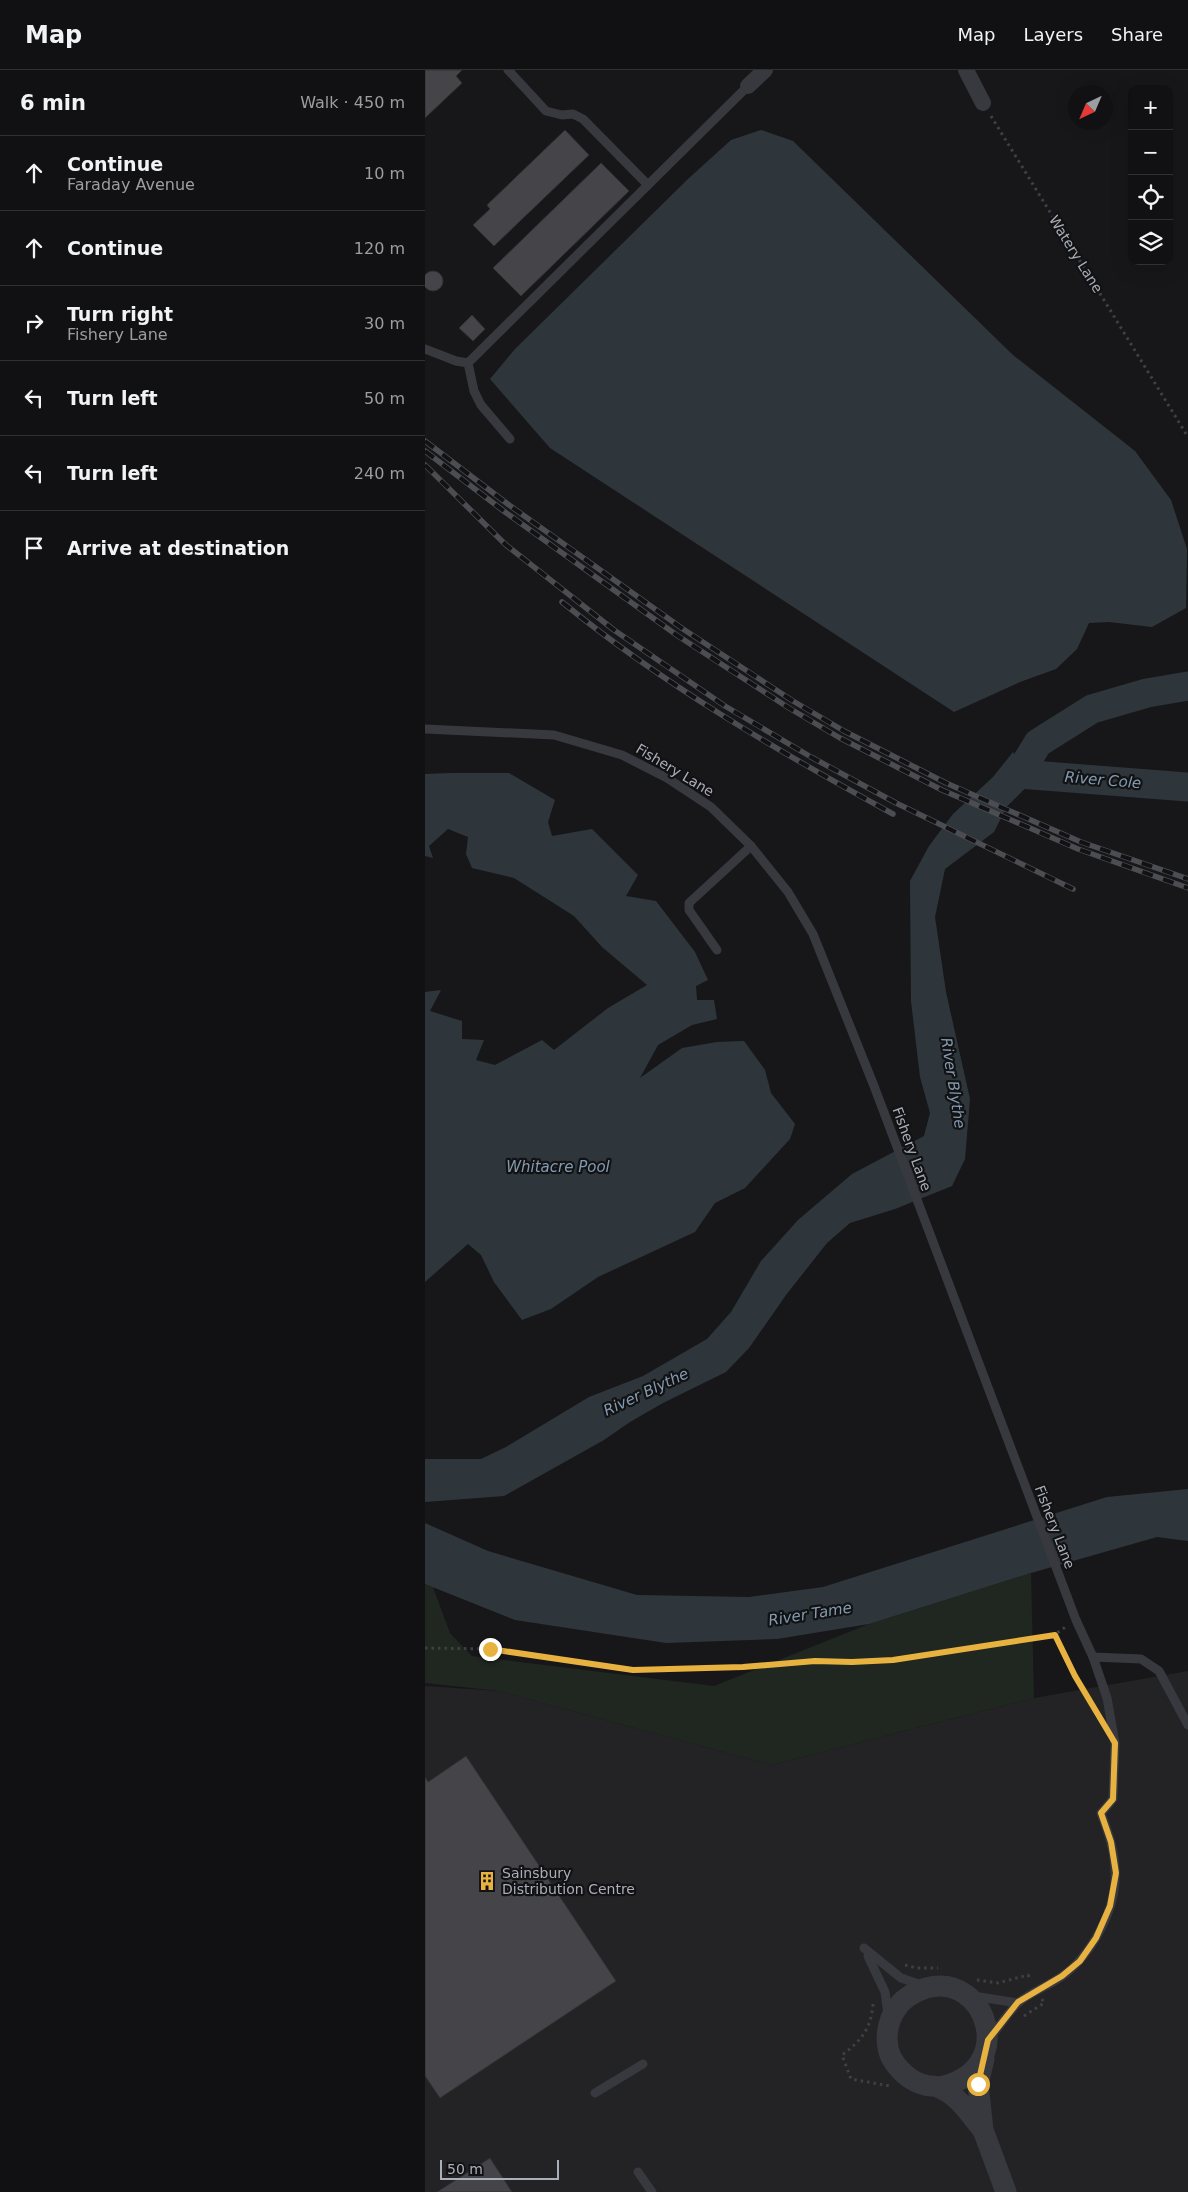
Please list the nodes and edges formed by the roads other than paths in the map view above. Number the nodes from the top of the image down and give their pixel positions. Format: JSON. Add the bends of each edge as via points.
{"nodes":[{"id":1,"x":508,"y":70,"type":"edge"},
{"id":2,"x":765,"y":70,"type":"edge"},
{"id":3,"x":966,"y":70,"type":"edge"},
{"id":4,"x":749,"y":86,"type":"joint"},
{"id":5,"x":983,"y":103,"type":"road end"},
{"id":6,"x":648,"y":185,"type":"junction"},
{"id":7,"x":425,"y":349,"type":"edge"},
{"id":8,"x":468,"y":363,"type":"junction"},
{"id":9,"x":510,"y":439,"type":"dead end"},
{"id":10,"x":425,"y":729,"type":"edge"},
{"id":11,"x":751,"y":846,"type":"junction"},
{"id":12,"x":717,"y":950,"type":"dead end"},
{"id":13,"x":1093,"y":1657,"type":"junction"},
{"id":14,"x":1188,"y":1725,"type":"edge"},
{"id":15,"x":931,"y":1987,"type":"junction"},
{"id":16,"x":965,"y":1995,"type":"junction"},
{"id":17,"x":1018,"y":2002,"type":"junction"},
{"id":18,"x":890,"y":2021,"type":"junction"},
{"id":19,"x":986,"y":2047,"type":"junction"},
{"id":20,"x":643,"y":2064,"type":"dead end"},
{"id":21,"x":939,"y":2087,"type":"junction"},
{"id":22,"x":595,"y":2093,"type":"dead end"},
{"id":23,"x":983,"y":2130,"type":"junction"},
{"id":24,"x":639,"y":2172,"type":"dead end"},
{"id":25,"x":652,"y":2192,"type":"edge"},
{"id":26,"x":1006,"y":2192,"type":"edge"}],
"edges":[{"from":1,"to":6,"type":"lane","via":[[546,111],[573,114],[583,119]]},
{"from":2,"to":4,"type":"street"},
{"from":3,"to":5,"type":"street"},
{"from":4,"to":6,"type":"lane"},
{"from":6,"to":8,"type":"lane"},
{"from":7,"to":8,"type":"lane"},
{"from":8,"to":9,"type":"lane","via":[[474,391],[481,405]]},
{"from":10,"to":11,"type":"lane","name":"Fishery Lane","via":[[554,735],[622,754],[711,807]]},
{"from":11,"to":12,"type":"lane","via":[[689,903],[689,910]]},
{"from":11,"to":13,"type":"lane","name":"Fishery Lane","via":[[789,892],[813,934]]},
{"from":13,"to":14,"type":"lane","via":[[1141,1659],[1159,1671]]},
{"from":13,"to":17,"type":"lane","name":"Fishery Lane","via":[[1107,1698],[1115,1743],[1113,1799],[1101,1813],[1111,1842],[1116,1873],[1110,1906],[1096,1938],[1080,1961],[1062,1976]]},
{"from":15,"to":16,"type":"street","via":[[955,1989]]},
{"from":15,"to":18,"type":"street","via":[[905,1998]]},
{"from":15,"to":18,"type":"lane","via":[[901,1978],[864,1948],[885,1992]]},
{"from":16,"to":17,"type":"lane"},
{"from":16,"to":19,"type":"street","via":[[983,2014],[987,2027]]},
{"from":17,"to":19,"type":"lane"},
{"from":18,"to":21,"type":"street","via":[[888,2046],[901,2070],[912,2080]]},
{"from":19,"to":21,"type":"street","via":[[978,2067],[967,2077]]},
{"from":19,"to":23,"type":"street","via":[[978,2084]]},
{"from":20,"to":22,"type":"lane"},
{"from":21,"to":23,"type":"street","via":[[960,2101]]},
{"from":23,"to":26,"type":"street"},
{"from":24,"to":25,"type":"lane"}]}
